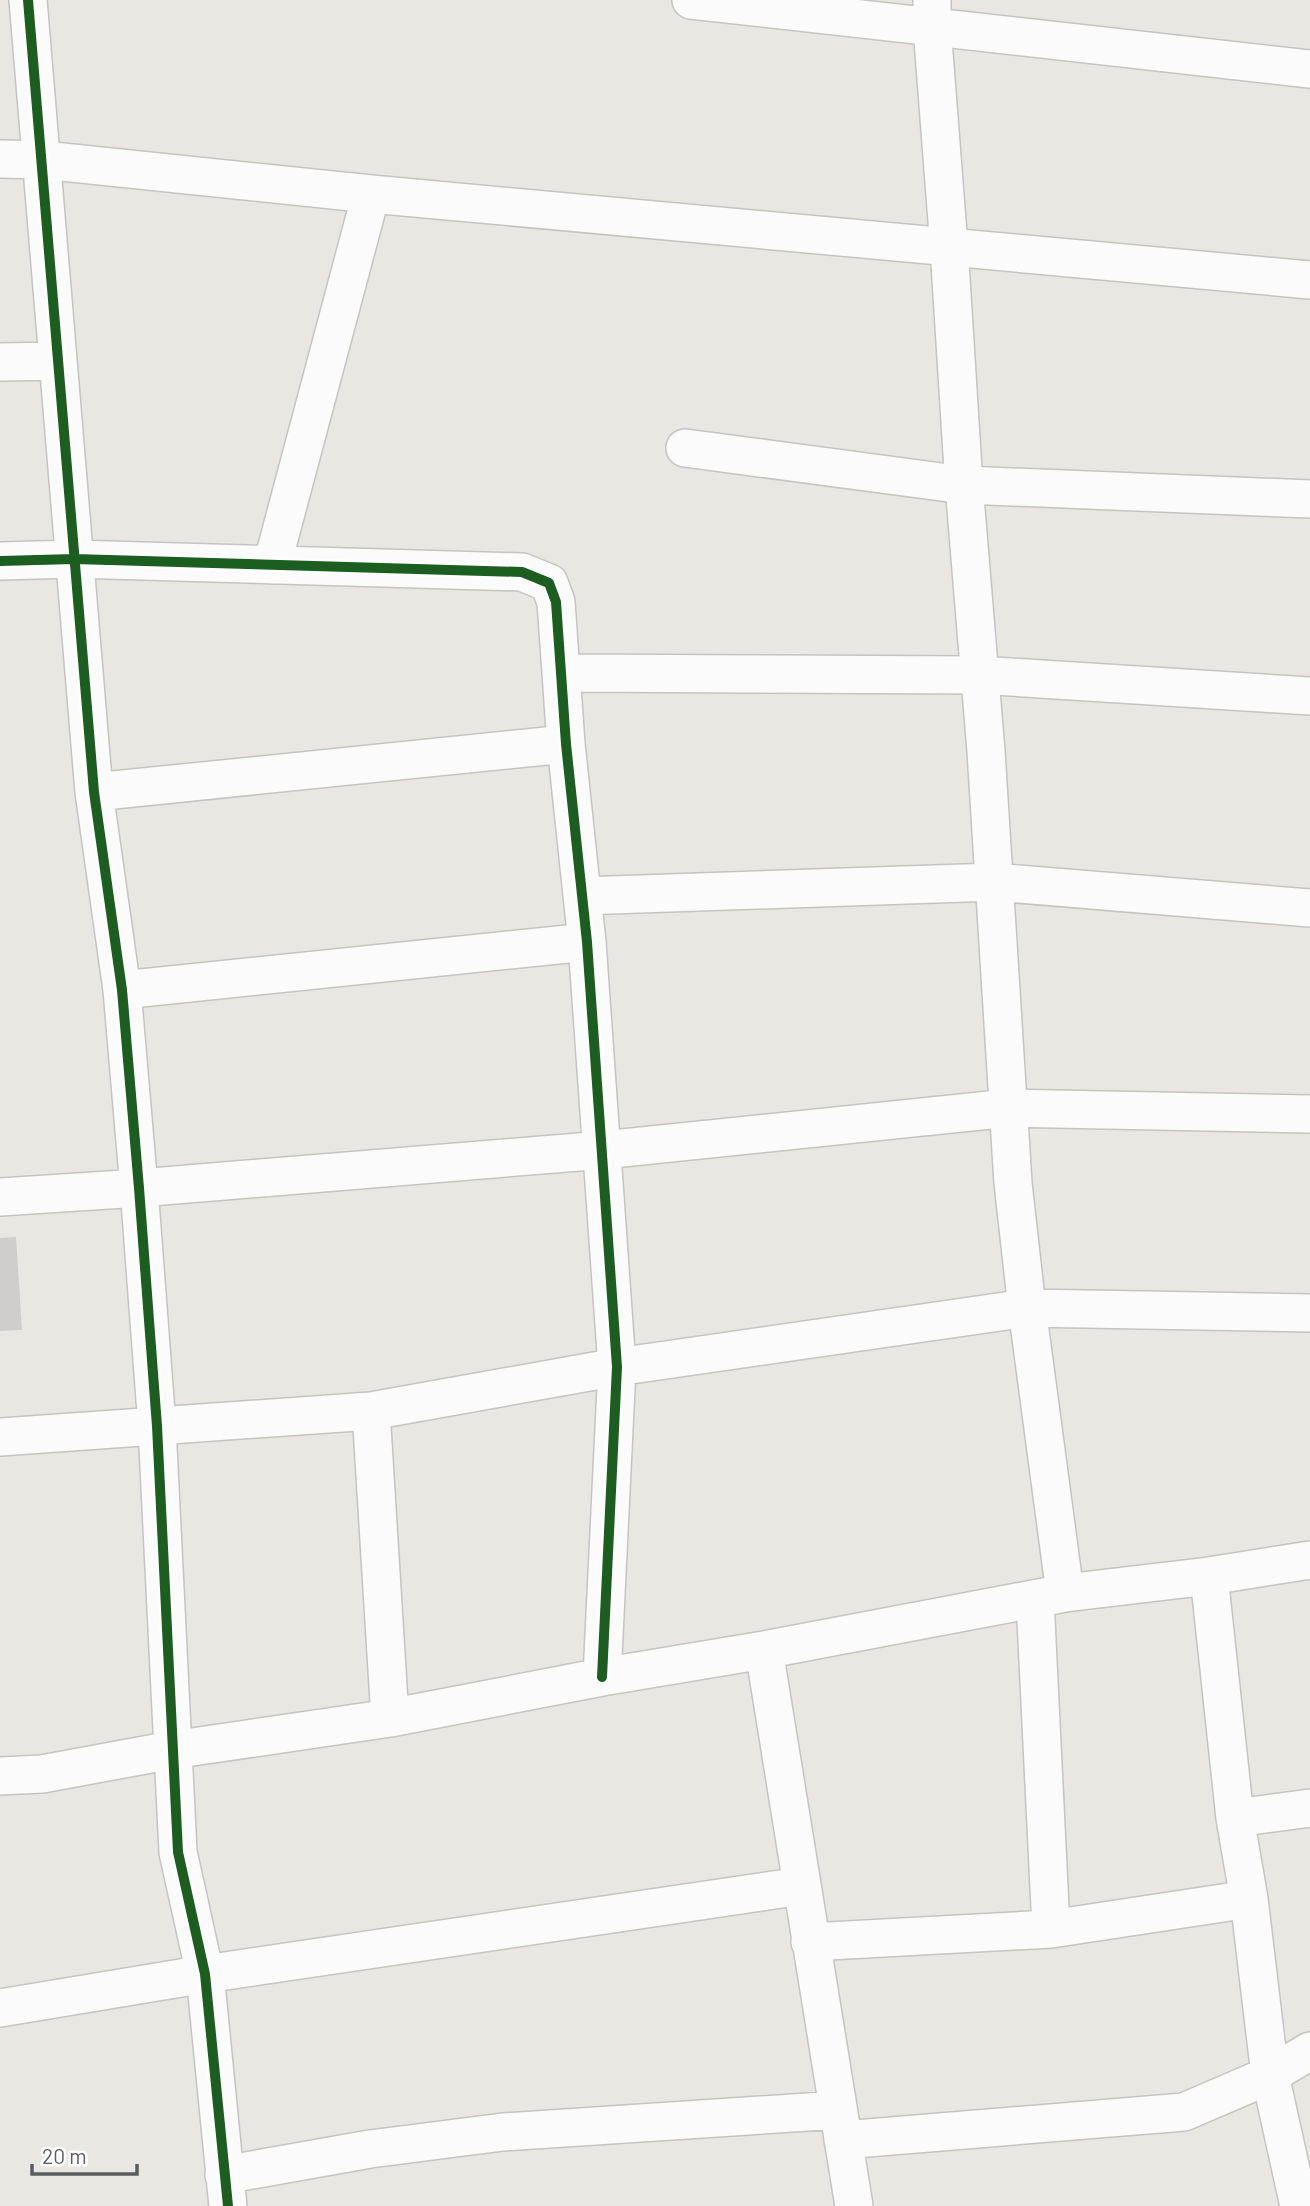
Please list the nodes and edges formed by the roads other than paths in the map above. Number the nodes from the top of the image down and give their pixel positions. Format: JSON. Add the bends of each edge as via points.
{"nodes":[{"id":1,"x":28,"y":0,"type":"edge"},
{"id":2,"x":691,"y":0,"type":"edge"},
{"id":3,"x":932,"y":14,"type":"edge"},
{"id":4,"x":1310,"y":69,"type":"edge"},
{"id":5,"x":0,"y":159,"type":"edge"},
{"id":6,"x":43,"y":160,"type":"junction"},
{"id":7,"x":371,"y":194,"type":"junction"},
{"id":8,"x":949,"y":247,"type":"junction"},
{"id":9,"x":1310,"y":280,"type":"edge"},
{"id":10,"x":57,"y":361,"type":"junction"},
{"id":11,"x":0,"y":362,"type":"edge"},
{"id":12,"x":685,"y":448,"type":"dead end"},
{"id":13,"x":964,"y":485,"type":"junction"},
{"id":14,"x":1310,"y":499,"type":"edge"},
{"id":15,"x":74,"y":559,"type":"junction"},
{"id":16,"x":0,"y":561,"type":"edge"},
{"id":17,"x":272,"y":565,"type":"junction"},
{"id":18,"x":562,"y":673,"type":"junction"},
{"id":19,"x":979,"y":675,"type":"junction"},
{"id":20,"x":1310,"y":696,"type":"edge"},
{"id":21,"x":566,"y":744,"type":"junction"},
{"id":22,"x":94,"y":792,"type":"junction"},
{"id":23,"x":994,"y":882,"type":"junction"},
{"id":24,"x":582,"y":896,"type":"junction"},
{"id":25,"x":1310,"y":908,"type":"edge"},
{"id":26,"x":587,"y":942,"type":"junction"},
{"id":27,"x":122,"y":990,"type":"junction"},
{"id":28,"x":1009,"y":1108,"type":"junction"},
{"id":29,"x":1310,"y":1114,"type":"edge"},
{"id":30,"x":603,"y":1150,"type":"junction"},
{"id":31,"x":139,"y":1188,"type":"junction"},
{"id":32,"x":0,"y":1197,"type":"edge"},
{"id":33,"x":1027,"y":1308,"type":"junction"},
{"id":34,"x":1310,"y":1313,"type":"edge"},
{"id":35,"x":617,"y":1367,"type":"junction"},
{"id":36,"x":371,"y":1411,"type":"junction"},
{"id":37,"x":157,"y":1426,"type":"junction"},
{"id":38,"x":0,"y":1437,"type":"edge"},
{"id":39,"x":1310,"y":1560,"type":"edge"},
{"id":40,"x":1209,"y":1576,"type":"junction"},
{"id":41,"x":1050,"y":1596,"type":"junction"},
{"id":42,"x":764,"y":1650,"type":"junction"},
{"id":43,"x":602,"y":1677,"type":"junction"},
{"id":44,"x":390,"y":1718,"type":"junction"},
{"id":45,"x":172,"y":1749,"type":"junction"},
{"id":46,"x":0,"y":1776,"type":"edge"},
{"id":47,"x":1310,"y":1808,"type":"edge"},
{"id":48,"x":1235,"y":1818,"type":"junction"},
{"id":49,"x":801,"y":1886,"type":"junction"},
{"id":50,"x":1249,"y":1899,"type":"junction"},
{"id":51,"x":1051,"y":1929,"type":"junction"},
{"id":52,"x":810,"y":1942,"type":"junction"},
{"id":53,"x":205,"y":1974,"type":"junction"},
{"id":54,"x":0,"y":2008,"type":"edge"},
{"id":55,"x":1310,"y":2051,"type":"edge"},
{"id":56,"x":1270,"y":2075,"type":"junction"},
{"id":57,"x":841,"y":2125,"type":"junction"},
{"id":58,"x":226,"y":2190,"type":"edge"},
{"id":59,"x":854,"y":2206,"type":"edge"},
{"id":60,"x":1299,"y":2206,"type":"edge"}],
"edges":[{"from":1,"to":6,"type":"street"},
{"from":2,"to":3,"type":"street"},
{"from":3,"to":4,"type":"street"},
{"from":3,"to":8,"type":"street"},
{"from":5,"to":6,"type":"street"},
{"from":6,"to":7,"type":"street"},
{"from":6,"to":10,"type":"street"},
{"from":7,"to":8,"type":"street"},
{"from":7,"to":17,"type":"street"},
{"from":8,"to":9,"type":"street"},
{"from":8,"to":13,"type":"street"},
{"from":10,"to":11,"type":"street"},
{"from":10,"to":15,"type":"street"},
{"from":12,"to":13,"type":"street"},
{"from":13,"to":14,"type":"street"},
{"from":13,"to":19,"type":"street"},
{"from":15,"to":16,"type":"street"},
{"from":15,"to":17,"type":"street"},
{"from":15,"to":22,"type":"street"},
{"from":17,"to":18,"type":"street","via":[[522,572],[549,583]]},
{"from":18,"to":19,"type":"street"},
{"from":18,"to":21,"type":"street"},
{"from":19,"to":20,"type":"street"},
{"from":19,"to":23,"type":"street"},
{"from":21,"to":22,"type":"street"},
{"from":21,"to":24,"type":"street"},
{"from":22,"to":27,"type":"street"},
{"from":23,"to":24,"type":"street"},
{"from":23,"to":25,"type":"street"},
{"from":23,"to":28,"type":"street"},
{"from":24,"to":26,"type":"street"},
{"from":26,"to":27,"type":"street"},
{"from":26,"to":30,"type":"street"},
{"from":27,"to":31,"type":"street"},
{"from":28,"to":29,"type":"street"},
{"from":28,"to":30,"type":"street"},
{"from":28,"to":33,"type":"street"},
{"from":30,"to":31,"type":"street"},
{"from":30,"to":35,"type":"street"},
{"from":31,"to":32,"type":"street"},
{"from":31,"to":37,"type":"street"},
{"from":33,"to":34,"type":"street"},
{"from":33,"to":35,"type":"street"},
{"from":33,"to":41,"type":"street"},
{"from":35,"to":36,"type":"street"},
{"from":35,"to":43,"type":"street"},
{"from":36,"to":37,"type":"street"},
{"from":36,"to":44,"type":"street"},
{"from":37,"to":38,"type":"street"},
{"from":37,"to":45,"type":"street"},
{"from":39,"to":40,"type":"street"},
{"from":40,"to":41,"type":"street"},
{"from":40,"to":48,"type":"street"},
{"from":41,"to":42,"type":"street"},
{"from":41,"to":51,"type":"street"},
{"from":42,"to":43,"type":"street"},
{"from":42,"to":49,"type":"street"},
{"from":43,"to":44,"type":"street"},
{"from":44,"to":45,"type":"street"},
{"from":45,"to":46,"type":"street","via":[[42,1774]]},
{"from":45,"to":53,"type":"street","via":[[178,1852]]},
{"from":47,"to":48,"type":"street"},
{"from":48,"to":50,"type":"street"},
{"from":49,"to":52,"type":"street"},
{"from":49,"to":53,"type":"street"},
{"from":50,"to":51,"type":"street"},
{"from":50,"to":56,"type":"street"},
{"from":51,"to":52,"type":"street"},
{"from":52,"to":57,"type":"street"},
{"from":53,"to":54,"type":"street"},
{"from":53,"to":58,"type":"street"},
{"from":55,"to":56,"type":"street"},
{"from":56,"to":57,"type":"street","via":[[1184,2112]]},
{"from":56,"to":60,"type":"street"},
{"from":57,"to":58,"type":"street","via":[[503,2132],[369,2149]]},
{"from":57,"to":59,"type":"street"}]}
